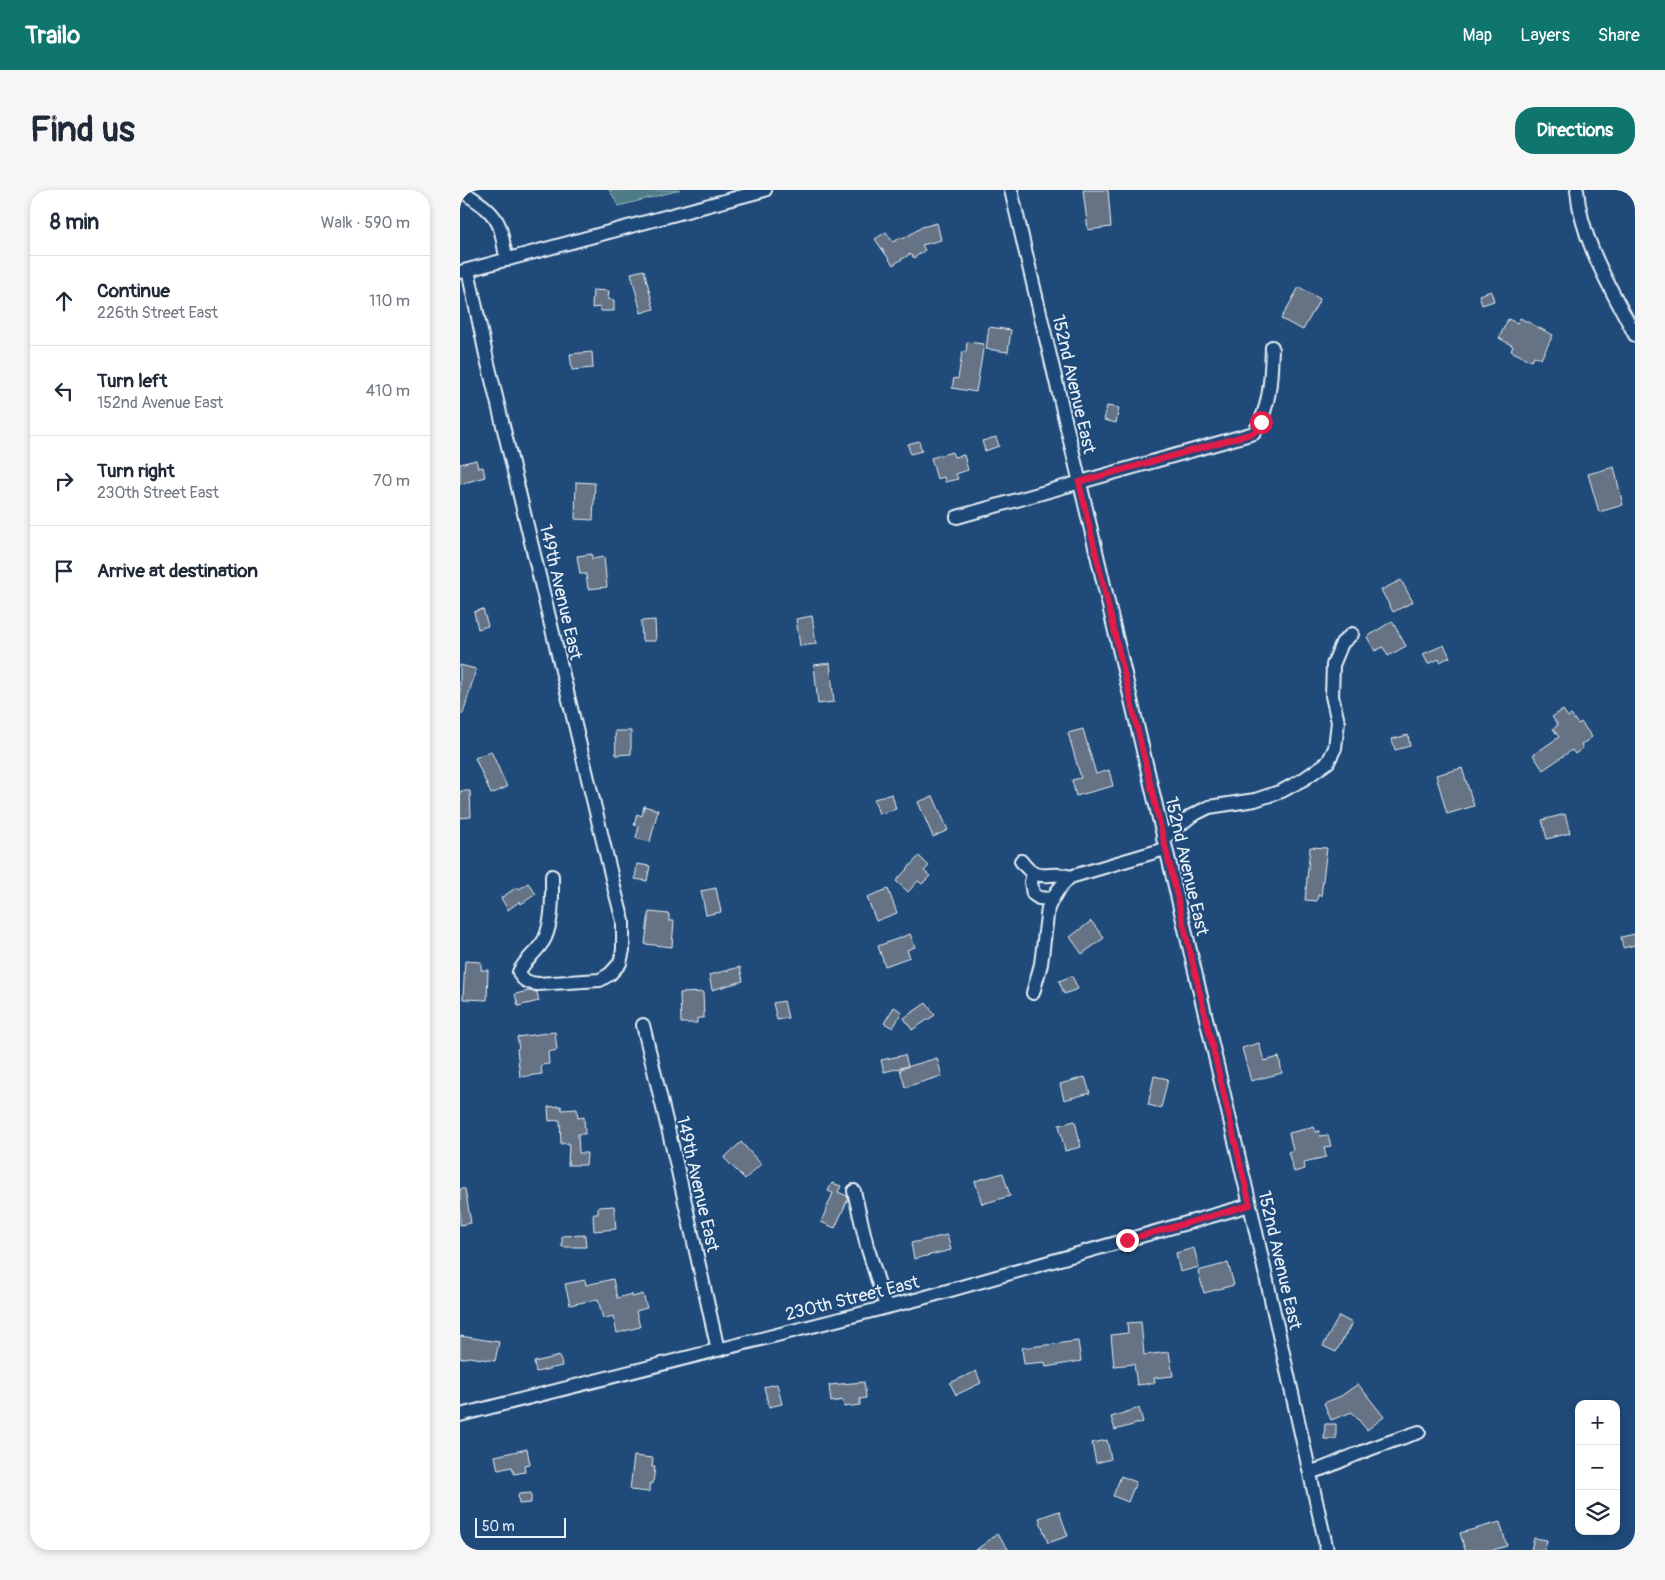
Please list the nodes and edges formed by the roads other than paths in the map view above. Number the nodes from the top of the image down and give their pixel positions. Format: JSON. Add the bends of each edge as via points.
{"nodes":[{"id":1,"x":460,"y":190,"type":"edge"},
{"id":2,"x":765,"y":190,"type":"edge"},
{"id":3,"x":1011,"y":190,"type":"edge"},
{"id":4,"x":1577,"y":190,"type":"edge"},
{"id":5,"x":507,"y":260,"type":"junction"},
{"id":6,"x":464,"y":271,"type":"edge"},
{"id":7,"x":1635,"y":335,"type":"edge"},
{"id":8,"x":1272,"y":347,"type":"dead end"},
{"id":9,"x":1079,"y":482,"type":"junction"},
{"id":10,"x":957,"y":517,"type":"dead end"},
{"id":11,"x":1352,"y":634,"type":"dead end"},
{"id":12,"x":1164,"y":844,"type":"junction"},
{"id":13,"x":1021,"y":860,"type":"dead end"},
{"id":14,"x":1033,"y":873,"type":"junction"},
{"id":15,"x":552,"y":876,"type":"dead end"},
{"id":16,"x":1070,"y":877,"type":"junction"},
{"id":17,"x":1051,"y":899,"type":"junction"},
{"id":18,"x":1033,"y":993,"type":"dead end"},
{"id":19,"x":643,"y":1026,"type":"dead end"},
{"id":20,"x":854,"y":1191,"type":"dead end"},
{"id":21,"x":1250,"y":1205,"type":"junction"},
{"id":22,"x":886,"y":1307,"type":"junction"},
{"id":23,"x":718,"y":1350,"type":"junction"},
{"id":24,"x":460,"y":1415,"type":"edge"},
{"id":25,"x":1419,"y":1432,"type":"dead end"},
{"id":26,"x":1310,"y":1472,"type":"junction"},
{"id":27,"x":1327,"y":1550,"type":"edge"}],
"edges":[{"from":1,"to":5,"type":"street","via":[[493,216],[500,227]]},
{"from":2,"to":5,"type":"street"},
{"from":3,"to":9,"type":"street","name":"152nd Avenue East"},
{"from":4,"to":7,"type":"street","via":[[1584,230]]},
{"from":5,"to":6,"type":"street"},
{"from":6,"to":15,"type":"street","name":"149th Avenue East","via":[[623,921],[620,963],[600,980],[537,984],[527,983],[520,976],[522,963],[545,938],[552,908]]},
{"from":8,"to":9,"type":"street","via":[[1267,402],[1254,433]]},
{"from":9,"to":10,"type":"street"},
{"from":9,"to":12,"type":"street","name":"152nd Avenue East"},
{"from":11,"to":12,"type":"street","via":[[1342,643],[1333,665],[1332,696],[1338,722],[1335,748],[1328,762],[1282,791],[1255,800],[1209,807],[1192,816]]},
{"from":12,"to":16,"type":"street"},
{"from":12,"to":21,"type":"street","name":"152nd Avenue East"},
{"from":13,"to":14,"type":"street"},
{"from":14,"to":16,"type":"street"},
{"from":14,"to":17,"type":"street","via":[[1033,894]]},
{"from":16,"to":17,"type":"street"},
{"from":17,"to":18,"type":"street"},
{"from":19,"to":23,"type":"street","name":"149th Avenue East"},
{"from":20,"to":22,"type":"street"},
{"from":21,"to":22,"type":"street","name":"230th Street East"},
{"from":21,"to":26,"type":"street","name":"152nd Avenue East"},
{"from":22,"to":23,"type":"street","name":"230th Street East"},
{"from":23,"to":24,"type":"street","name":"230th Street East"},
{"from":25,"to":26,"type":"street"},
{"from":26,"to":27,"type":"street","name":"152nd Avenue East"}]}
